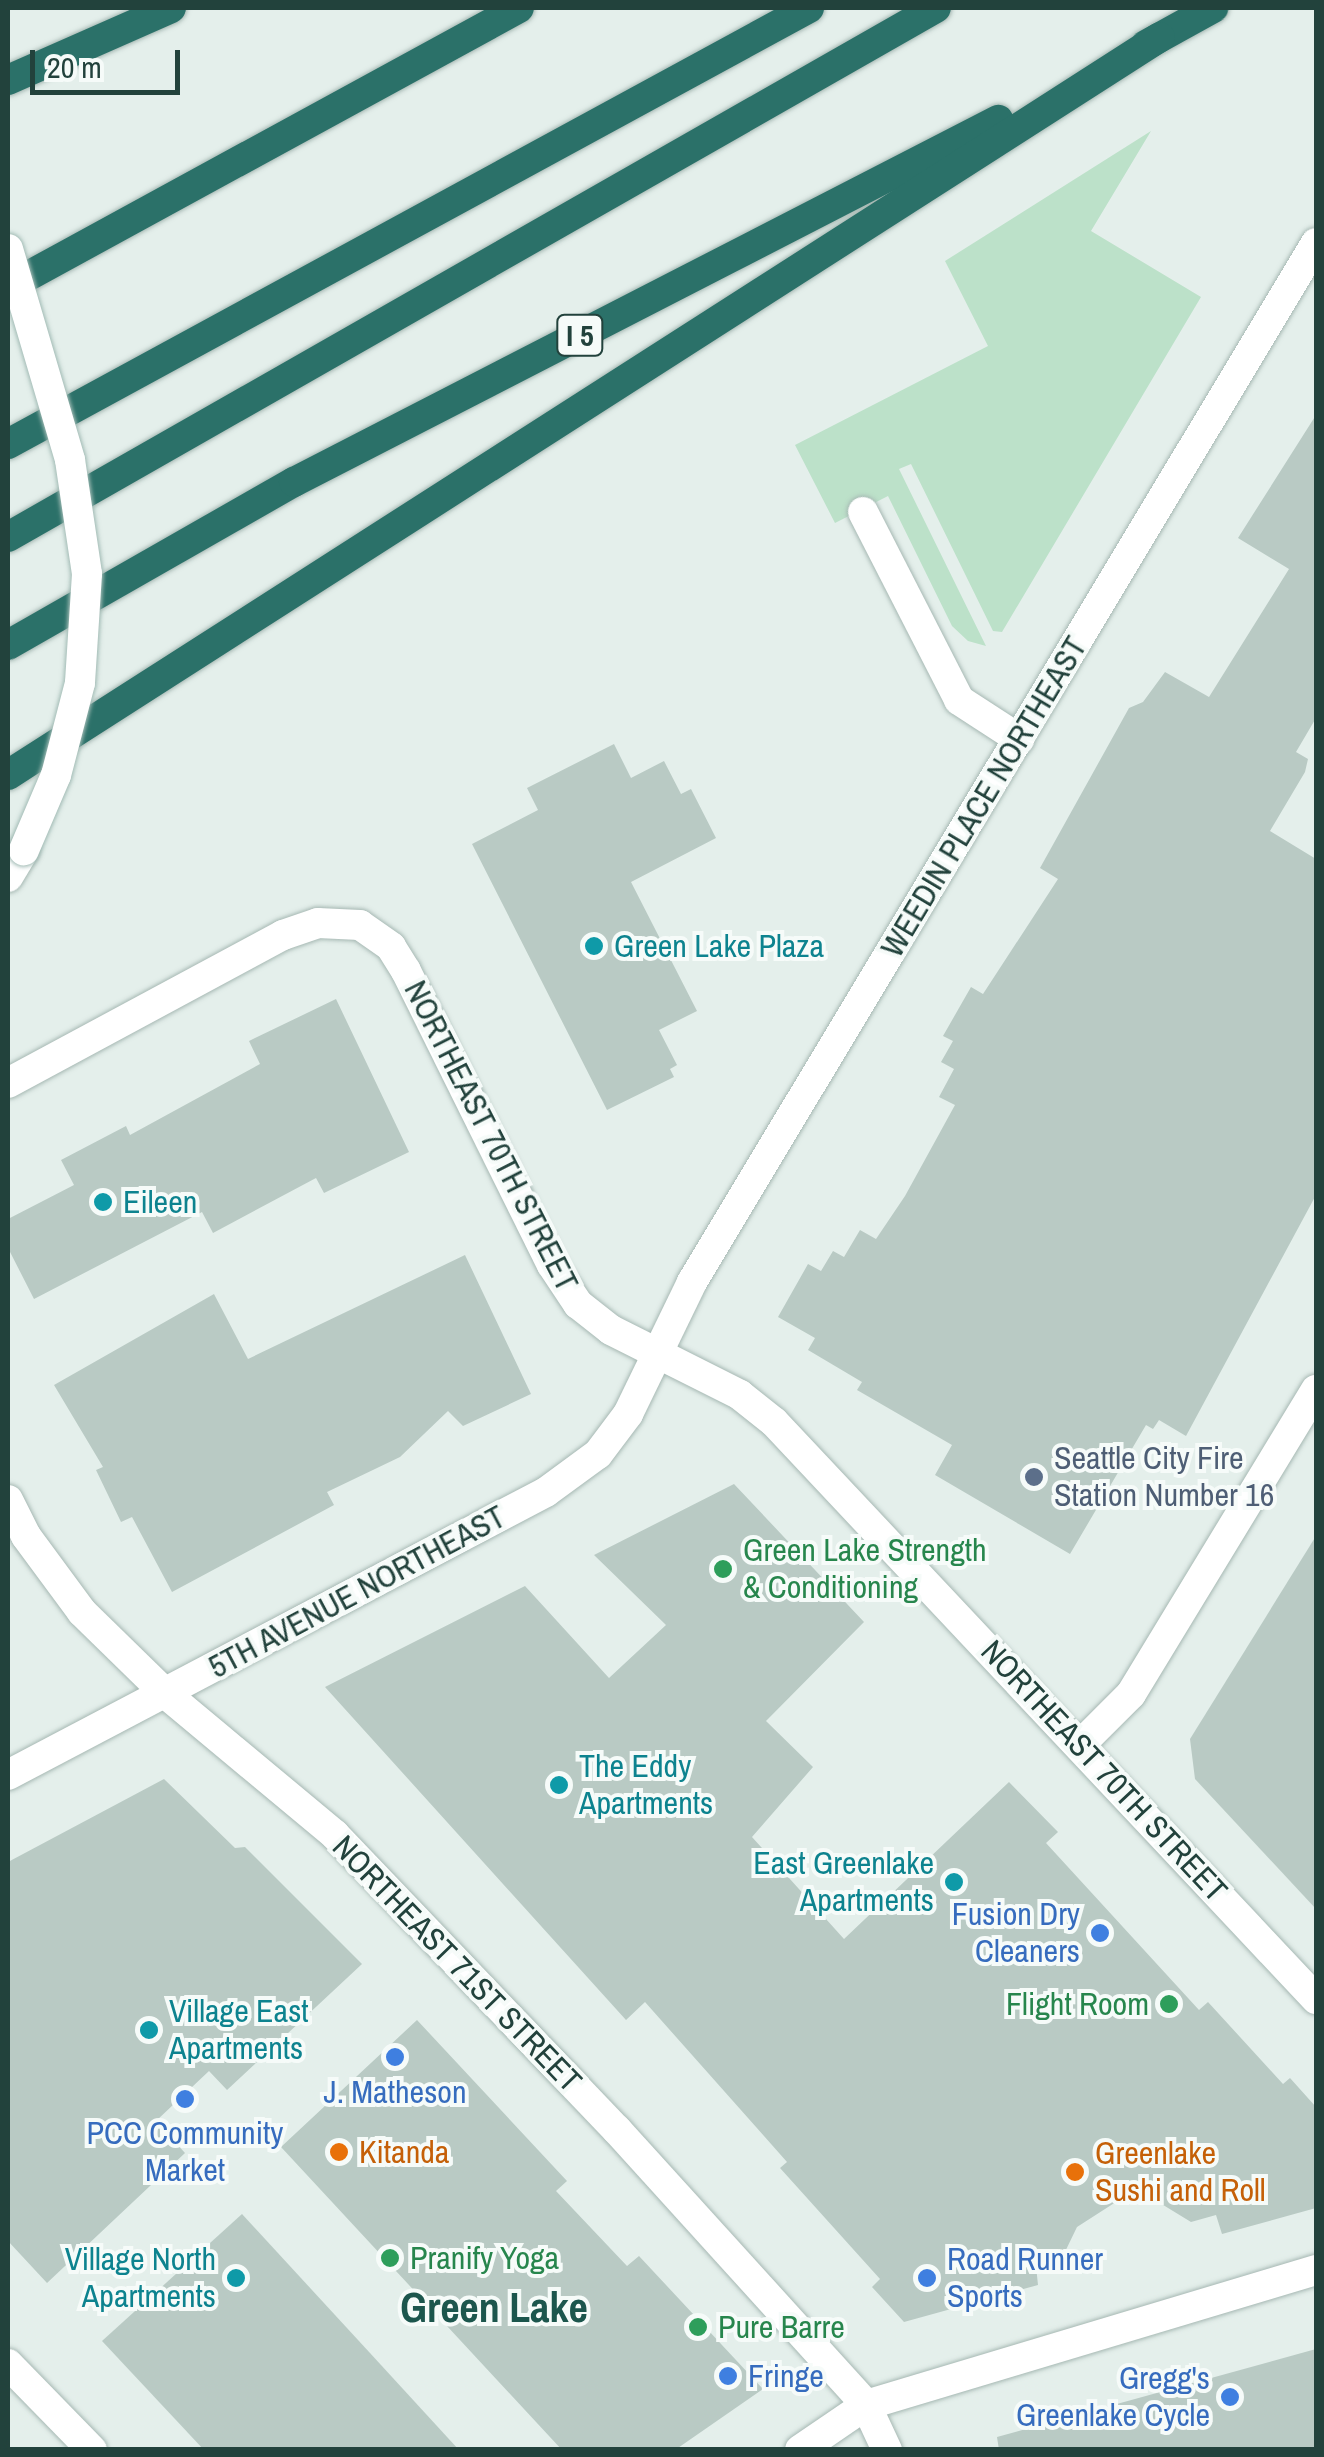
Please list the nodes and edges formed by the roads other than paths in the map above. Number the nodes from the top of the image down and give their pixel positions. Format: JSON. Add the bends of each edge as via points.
{"nodes":[{"id":1,"x":171,"y":8,"type":"edge"},
{"id":2,"x":519,"y":8,"type":"edge"},
{"id":3,"x":810,"y":8,"type":"edge"},
{"id":4,"x":936,"y":8,"type":"edge"},
{"id":5,"x":1213,"y":8,"type":"edge"},
{"id":6,"x":1160,"y":37,"type":"junction"},
{"id":7,"x":8,"y":80,"type":"edge"},
{"id":8,"x":1316,"y":243,"type":"edge"},
{"id":9,"x":8,"y":249,"type":"edge"},
{"id":10,"x":8,"y":287,"type":"edge"},
{"id":11,"x":8,"y":444,"type":"edge"},
{"id":12,"x":863,"y":512,"type":"dead end"},
{"id":13,"x":8,"y":537,"type":"edge"},
{"id":14,"x":8,"y":645,"type":"edge"},
{"id":15,"x":1019,"y":739,"type":"junction"},
{"id":16,"x":8,"y":775,"type":"edge"},
{"id":17,"x":8,"y":877,"type":"edge"},
{"id":18,"x":8,"y":1083,"type":"edge"},
{"id":19,"x":658,"y":1356,"type":"junction"},
{"id":20,"x":1316,"y":1390,"type":"edge"},
{"id":21,"x":8,"y":1500,"type":"edge"},
{"id":22,"x":166,"y":1694,"type":"junction"},
{"id":23,"x":1080,"y":1744,"type":"junction"},
{"id":24,"x":8,"y":1775,"type":"edge"},
{"id":25,"x":1316,"y":1999,"type":"edge"},
{"id":26,"x":1316,"y":2270,"type":"edge"},
{"id":27,"x":8,"y":2364,"type":"edge"},
{"id":28,"x":866,"y":2405,"type":"junction"},
{"id":29,"x":92,"y":2450,"type":"edge"},
{"id":30,"x":800,"y":2450,"type":"edge"},
{"id":31,"x":887,"y":2450,"type":"edge"}],
"edges":[{"from":1,"to":7,"type":"highway"},
{"from":2,"to":10,"type":"highway"},
{"from":3,"to":11,"type":"highway"},
{"from":4,"to":13,"type":"highway"},
{"from":5,"to":6,"type":"highway","number":"I 5"},
{"from":6,"to":14,"type":"highway","number":"I 5","via":[[294,482]]},
{"from":6,"to":16,"type":"highway"},
{"from":8,"to":15,"type":"street","name":"WEEDIN PLACE NORTHEAST"},
{"from":9,"to":17,"type":"street","bridge":true,"via":[[66,442],[87,574],[80,683],[56,775]]},
{"from":12,"to":15,"type":"street","via":[[959,700]]},
{"from":15,"to":19,"type":"street","name":"WEEDIN PLACE NORTHEAST","via":[[692,1282]]},
{"from":18,"to":19,"type":"street","name":"NORTHEAST 70TH STREET","via":[[283,934],[318,923],[360,925],[398,959],[552,1265],[578,1304]]},
{"from":19,"to":22,"type":"street","name":"5TH AVENUE NORTHEAST","via":[[598,1454],[546,1492]]},
{"from":19,"to":23,"type":"street","name":"NORTHEAST 70TH STREET","via":[[740,1395],[774,1422]]},
{"from":20,"to":23,"type":"street","via":[[1131,1694]]},
{"from":21,"to":22,"type":"street","name":"NORTHEAST 71ST STREET","via":[[82,1612]]},
{"from":22,"to":24,"type":"street","name":"5TH AVENUE NORTHEAST"},
{"from":22,"to":28,"type":"street","name":"NORTHEAST 71ST STREET","via":[[335,1835],[617,2130]]},
{"from":23,"to":25,"type":"street","name":"NORTHEAST 70TH STREET"},
{"from":26,"to":28,"type":"street"},
{"from":27,"to":29,"type":"street"},
{"from":28,"to":30,"type":"street"},
{"from":28,"to":31,"type":"street","name":"NORTHEAST 71ST STREET"}]}
